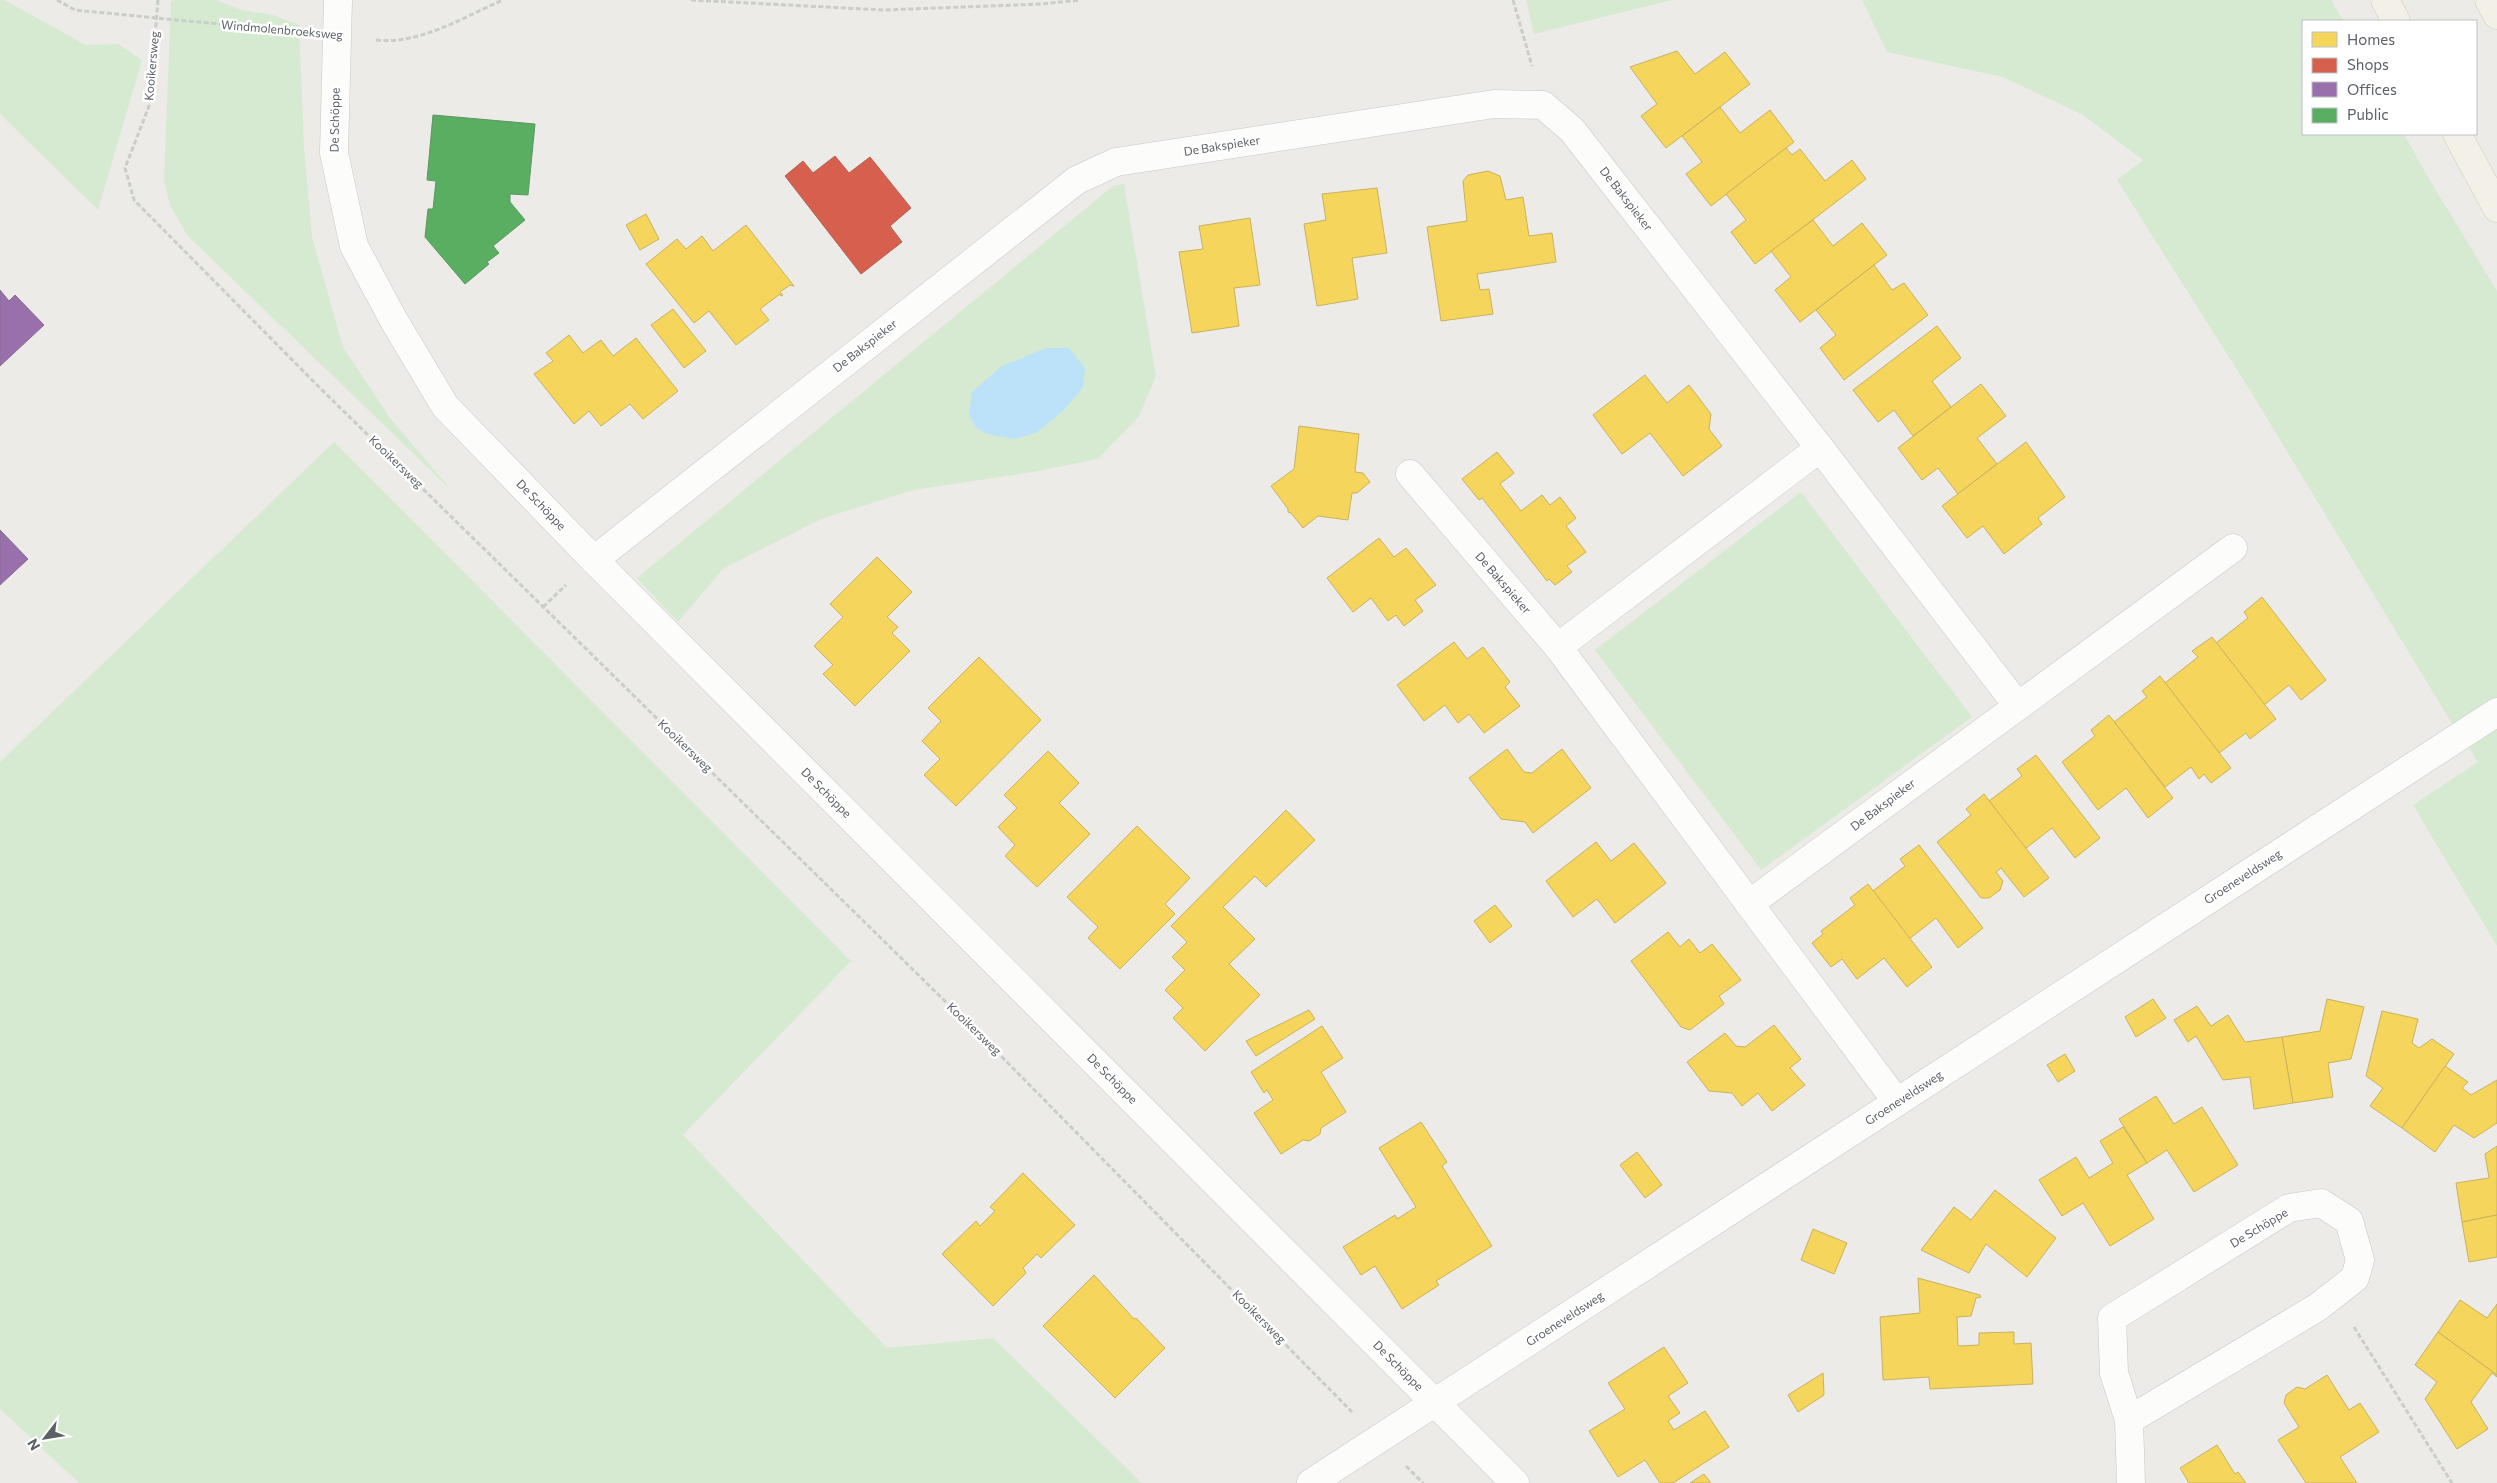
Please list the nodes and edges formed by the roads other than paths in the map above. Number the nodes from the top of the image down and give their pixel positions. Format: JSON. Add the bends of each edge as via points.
{"nodes":[{"id":1,"x":338,"y":0,"type":"edge"},
{"id":2,"x":2385,"y":0,"type":"edge"},
{"id":3,"x":2489,"y":0,"type":"edge"},
{"id":4,"x":2497,"y":15,"type":"edge"},
{"id":5,"x":2395,"y":20,"type":"edge"},
{"id":6,"x":2457,"y":135,"type":"edge"},
{"id":7,"x":2497,"y":208,"type":"edge"},
{"id":8,"x":1820,"y":448,"type":"junction"},
{"id":9,"x":1410,"y":474,"type":"dead end"},
{"id":10,"x":2232,"y":548,"type":"dead end"},
{"id":11,"x":594,"y":560,"type":"junction"},
{"id":12,"x":1558,"y":647,"type":"junction"},
{"id":13,"x":2018,"y":705,"type":"junction"},
{"id":14,"x":2497,"y":712,"type":"edge"},
{"id":15,"x":1749,"y":904,"type":"junction"},
{"id":16,"x":1897,"y":1102,"type":"junction"},
{"id":17,"x":1435,"y":1403,"type":"junction"},
{"id":18,"x":2129,"y":1420,"type":"junction"},
{"id":19,"x":1310,"y":1483,"type":"edge"},
{"id":20,"x":1515,"y":1483,"type":"edge"},
{"id":21,"x":2131,"y":1483,"type":"edge"}],
"edges":[{"from":1,"to":11,"type":"street","name":"De Schöppe","via":[[334,153],[354,246],[445,406]]},
{"from":2,"to":5,"type":"main road"},
{"from":3,"to":4,"type":"main road"},
{"from":6,"to":7,"type":"main road"},
{"from":8,"to":11,"type":"street","name":"De Bakspieker","via":[[1572,130],[1543,105],[1494,104],[1116,162],[1078,180]]},
{"from":8,"to":12,"type":"street"},
{"from":8,"to":13,"type":"street","name":"De Bakspieker"},
{"from":9,"to":12,"type":"street","name":"De Bakspieker"},
{"from":10,"to":13,"type":"street","name":"De Bakspieker"},
{"from":11,"to":17,"type":"street","name":"De Schöppe"},
{"from":12,"to":15,"type":"street","name":"De Bakspieker"},
{"from":13,"to":15,"type":"street","name":"De Bakspieker"},
{"from":14,"to":16,"type":"street","name":"Groeneveldsweg"},
{"from":15,"to":16,"type":"street","name":"De Bakspieker"},
{"from":16,"to":17,"type":"street","name":"Groeneveldsweg"},
{"from":17,"to":19,"type":"street","name":"Groeneveldsweg"},
{"from":17,"to":20,"type":"street","name":"De Schöppe"},
{"from":18,"to":18,"type":"street","name":"De Schöppe","via":[[2318,1307],[2355,1278],[2360,1260],[2349,1221],[2320,1204],[2289,1208],[2112,1318],[2114,1373]]},
{"from":18,"to":21,"type":"street","name":"De Schöppe"}]}
